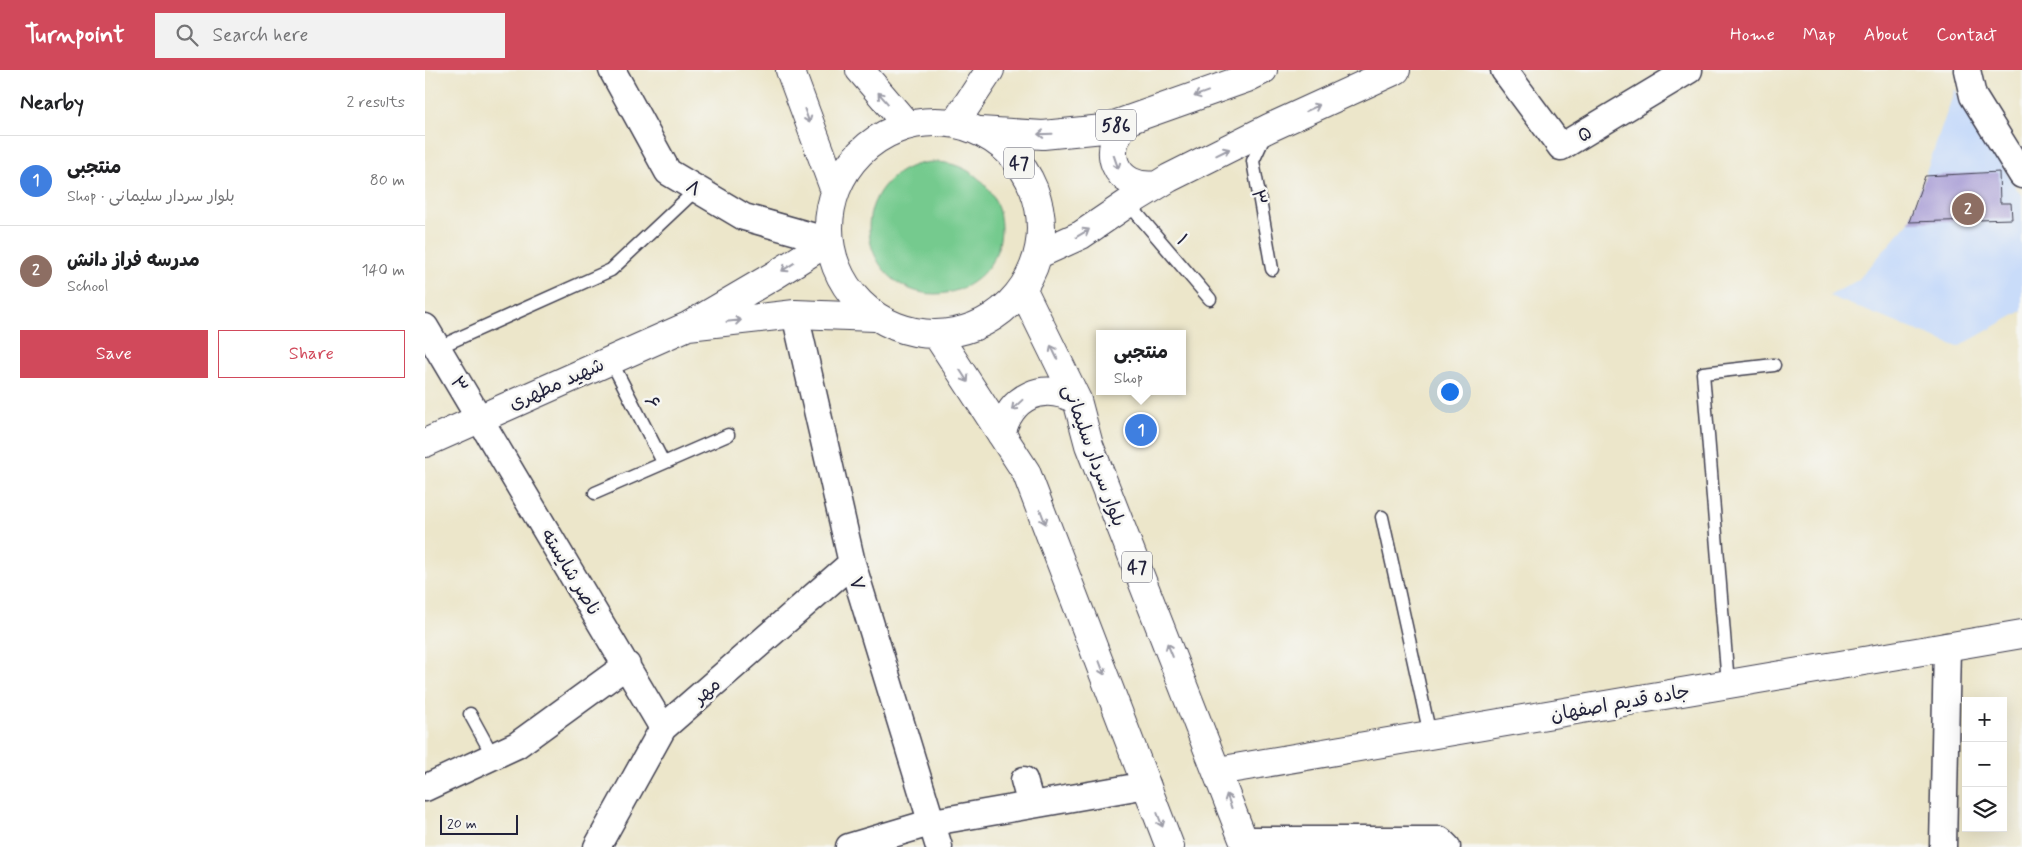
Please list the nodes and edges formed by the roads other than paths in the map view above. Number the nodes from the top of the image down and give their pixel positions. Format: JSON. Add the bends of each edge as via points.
{"nodes":[{"id":1,"x":612,"y":70,"type":"edge"},
{"id":2,"x":790,"y":70,"type":"edge"},
{"id":3,"x":860,"y":70,"type":"edge"},
{"id":4,"x":990,"y":70,"type":"edge"},
{"id":5,"x":1396,"y":70,"type":"edge"},
{"id":6,"x":1504,"y":70,"type":"edge"},
{"id":7,"x":1689,"y":70,"type":"edge"},
{"id":8,"x":1967,"y":70,"type":"edge"},
{"id":9,"x":1255,"y":74,"type":"edge"},
{"id":10,"x":1130,"y":120,"type":"junction"},
{"id":11,"x":907,"y":125,"type":"junction"},
{"id":12,"x":966,"y":127,"type":"junction"},
{"id":13,"x":1269,"y":128,"type":"junction"},
{"id":14,"x":2022,"y":175,"type":"edge"},
{"id":15,"x":1157,"y":185,"type":"junction"},
{"id":16,"x":697,"y":189,"type":"junction"},
{"id":17,"x":835,"y":191,"type":"junction"},
{"id":18,"x":1127,"y":203,"type":"junction"},
{"id":19,"x":829,"y":241,"type":"junction"},
{"id":20,"x":1039,"y":254,"type":"junction"},
{"id":21,"x":1272,"y":269,"type":"dead end"},
{"id":22,"x":1023,"y":290,"type":"junction"},
{"id":23,"x":1210,"y":299,"type":"dead end"},
{"id":24,"x":795,"y":314,"type":"junction"},
{"id":25,"x":875,"y":317,"type":"junction"},
{"id":26,"x":688,"y":326,"type":"junction"},
{"id":27,"x":937,"y":335,"type":"junction"},
{"id":28,"x":430,"y":340,"type":"edge"},
{"id":29,"x":610,"y":359,"type":"junction"},
{"id":30,"x":1774,"y":365,"type":"dead end"},
{"id":31,"x":1077,"y":400,"type":"junction"},
{"id":32,"x":479,"y":417,"type":"junction"},
{"id":33,"x":1001,"y":434,"type":"junction"},
{"id":34,"x":728,"y":435,"type":"dead end"},
{"id":35,"x":425,"y":443,"type":"edge"},
{"id":36,"x":663,"y":462,"type":"junction"},
{"id":37,"x":595,"y":493,"type":"dead end"},
{"id":38,"x":1382,"y":517,"type":"dead end"},
{"id":39,"x":852,"y":563,"type":"junction"},
{"id":40,"x":2022,"y":634,"type":"edge"},
{"id":41,"x":1947,"y":646,"type":"junction"},
{"id":42,"x":627,"y":665,"type":"junction"},
{"id":43,"x":1728,"y":684,"type":"junction"},
{"id":44,"x":470,"y":714,"type":"dead end"},
{"id":45,"x":663,"y":728,"type":"junction"},
{"id":46,"x":1431,"y":735,"type":"junction"},
{"id":47,"x":493,"y":756,"type":"junction"},
{"id":48,"x":1218,"y":771,"type":"junction"},
{"id":49,"x":1024,"y":780,"type":"dead end"},
{"id":50,"x":1147,"y":785,"type":"junction"},
{"id":51,"x":425,"y":788,"type":"edge"},
{"id":52,"x":1031,"y":805,"type":"junction"},
{"id":53,"x":936,"y":835,"type":"edge"},
{"id":54,"x":1245,"y":844,"type":"edge"},
{"id":55,"x":597,"y":847,"type":"edge"},
{"id":56,"x":849,"y":847,"type":"edge"},
{"id":57,"x":1170,"y":847,"type":"edge"},
{"id":58,"x":1447,"y":847,"type":"edge"},
{"id":59,"x":1943,"y":847,"type":"edge"}],
"edges":[{"from":1,"to":16,"type":"street","name":"۸","via":[[668,172]]},
{"from":2,"to":17,"type":"main road","one_way":true},
{"from":11,"to":3,"type":"main road","one_way":true},
{"from":4,"to":12,"type":"main road"},
{"from":13,"to":5,"type":"main road","one_way":true},
{"from":6,"to":7,"type":"street","name":"۵","via":[[1561,147]]},
{"from":8,"to":14,"type":"street","via":[[1973,96]]},
{"from":9,"to":10,"type":"main road","number":"586","one_way":true},
{"from":10,"to":12,"type":"main road","number":"586","one_way":true,"via":[[1103,129],[1043,135]]},
{"from":10,"to":15,"type":"main road","one_way":true,"via":[[1121,127],[1114,141],[1113,158],[1117,168],[1123,176],[1139,185]]},
{"from":11,"to":12,"type":"main road","number":"47","via":[[931,122]]},
{"from":11,"to":17,"type":"main road","number":"47","via":[[883,135],[863,150],[846,169]]},
{"from":12,"to":20,"type":"main road","number":"47","via":[[1004,147],[1025,170],[1038,198],[1042,229]]},
{"from":15,"to":13,"type":"main road","one_way":true},
{"from":13,"to":21,"type":"lane","name":"۳","via":[[1253,161]]},
{"from":15,"to":18,"type":"main road"},
{"from":16,"to":19,"type":"street","name":"۸","via":[[744,217]]},
{"from":16,"to":28,"type":"lane","via":[[611,270]]},
{"from":17,"to":19,"type":"main road","number":"47","via":[[829,216]]},
{"from":20,"to":18,"type":"main road","one_way":true,"via":[[1081,235]]},
{"from":18,"to":23,"type":"lane","name":"۱"},
{"from":19,"to":25,"type":"main road","number":"47","via":[[835,265],[851,294]]},
{"from":19,"to":26,"type":"main road","one_way":true},
{"from":20,"to":22,"type":"main road","number":"47"},
{"from":22,"to":27,"type":"main road","number":"47","via":[[1000,314],[970,329]]},
{"from":31,"to":22,"type":"main road","name":"بلوار سردار سلیمانی","number":"47","one_way":true},
{"from":24,"to":25,"type":"main road"},
{"from":26,"to":24,"type":"main road","one_way":true},
{"from":24,"to":39,"type":"street","name":"۷"},
{"from":25,"to":27,"type":"main road","number":"47","via":[[904,331]]},
{"from":26,"to":29,"type":"main road","name":"شهید مطهری"},
{"from":27,"to":33,"type":"main road","one_way":true},
{"from":28,"to":32,"type":"street","name":"۳"},
{"from":29,"to":32,"type":"main road","name":"شهید مطهری"},
{"from":29,"to":36,"type":"lane","name":"۶"},
{"from":30,"to":43,"type":"lane","via":[[1703,373]]},
{"from":31,"to":33,"type":"main road","one_way":true,"via":[[1053,391],[1028,396],[1010,412]]},
{"from":48,"to":31,"type":"main road","name":"بلوار سردار سلیمانی","number":"47","one_way":true,"via":[[1089,445]]},
{"from":32,"to":35,"type":"main road","name":"شهید مطهری"},
{"from":32,"to":42,"type":"street","name":"ناصر شایسته"},
{"from":33,"to":50,"type":"main road","one_way":true,"via":[[1026,472]]},
{"from":34,"to":36,"type":"lane"},
{"from":36,"to":37,"type":"lane"},
{"from":38,"to":46,"type":"lane"},
{"from":39,"to":45,"type":"street","name":"مهر"},
{"from":39,"to":53,"type":"street","name":"۷"},
{"from":40,"to":41,"type":"main road","name":"جاده قدیم اصفهان"},
{"from":41,"to":43,"type":"main road","name":"جاده قدیم اصفهان"},
{"from":41,"to":59,"type":"street"},
{"from":42,"to":45,"type":"street","name":"ناصر شایسته"},
{"from":42,"to":47,"type":"street","via":[[517,745]]},
{"from":43,"to":46,"type":"main road","name":"جاده قدیم اصفهان"},
{"from":44,"to":47,"type":"lane"},
{"from":45,"to":55,"type":"street","name":"مهر"},
{"from":46,"to":48,"type":"main road","name":"جاده قدیم اصفهان"},
{"from":47,"to":51,"type":"street"},
{"from":54,"to":48,"type":"main road","name":"بلوار سردار سلیمانی","number":"47","one_way":true},
{"from":49,"to":52,"type":"street"},
{"from":50,"to":52,"type":"street"},
{"from":50,"to":57,"type":"main road","one_way":true},
{"from":52,"to":53,"type":"street"},
{"from":53,"to":56,"type":"street"},
{"from":54,"to":58,"type":"street","via":[[1441,840]]}]}
